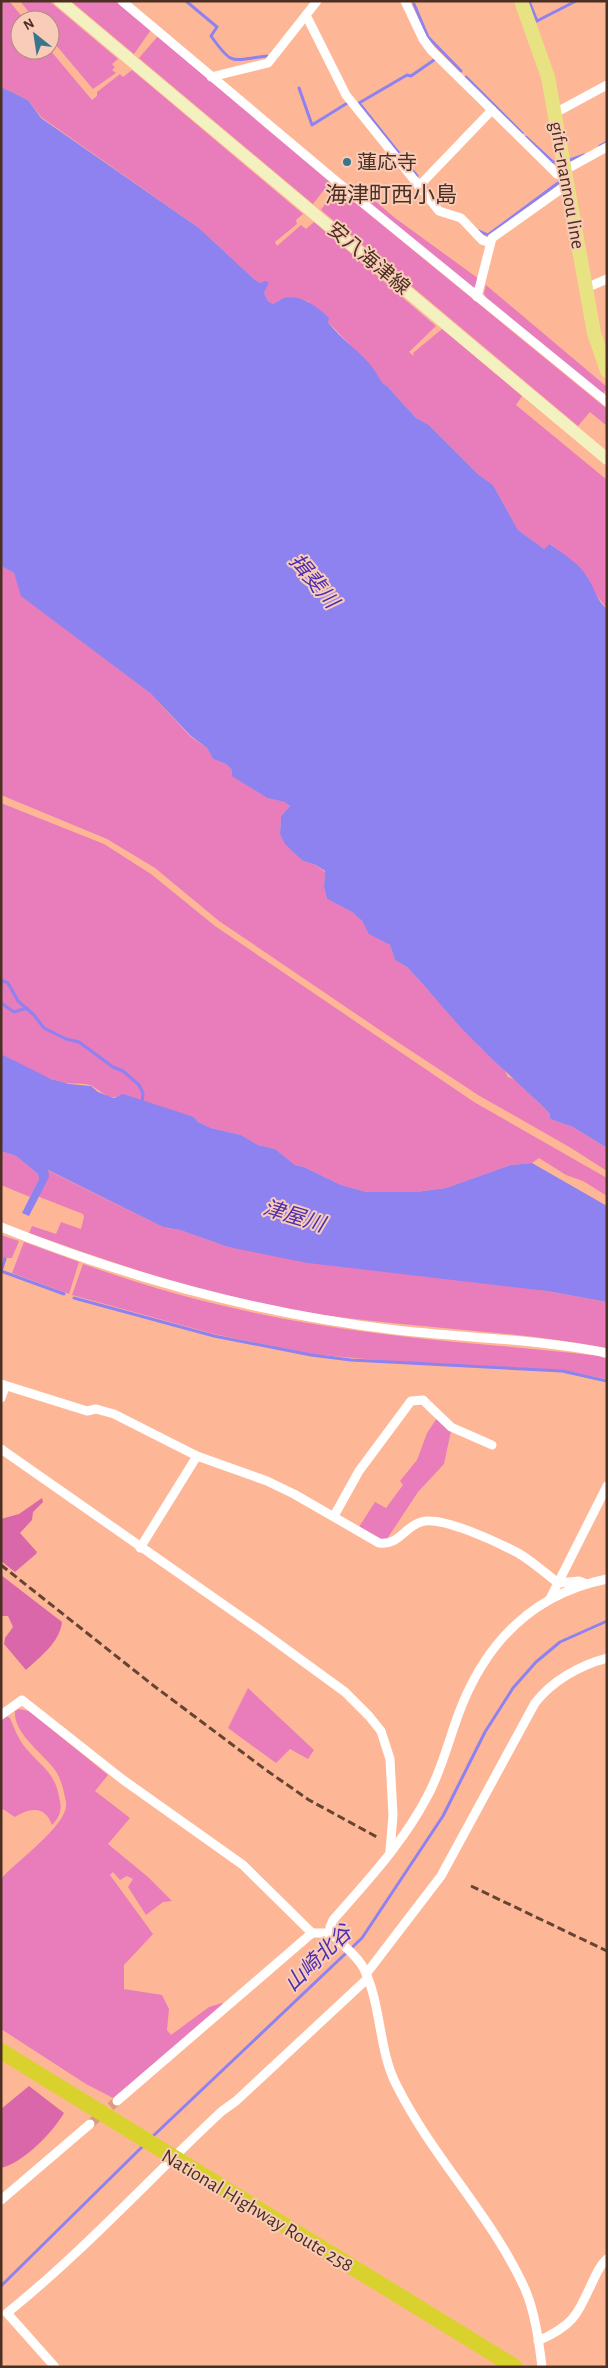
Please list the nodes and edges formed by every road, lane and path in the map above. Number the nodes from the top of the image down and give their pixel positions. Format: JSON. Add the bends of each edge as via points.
{"nodes":[{"id":1,"x":60,"y":1,"type":"edge"},
{"id":2,"x":122,"y":1,"type":"edge"},
{"id":3,"x":318,"y":1,"type":"edge"},
{"id":4,"x":521,"y":1,"type":"edge"},
{"id":5,"x":406,"y":2,"type":"edge"},
{"id":6,"x":306,"y":15,"type":"junction"},
{"id":7,"x":211,"y":77,"type":"junction"},
{"id":8,"x":607,"y":85,"type":"edge"},
{"id":9,"x":492,"y":110,"type":"junction"},
{"id":10,"x":555,"y":113,"type":"junction"},
{"id":11,"x":607,"y":147,"type":"edge"},
{"id":12,"x":566,"y":177,"type":"junction"},
{"id":13,"x":419,"y":186,"type":"junction"},
{"id":14,"x":490,"y":243,"type":"junction"},
{"id":15,"x":607,"y":279,"type":"edge"},
{"id":16,"x":586,"y":288,"type":"junction"},
{"id":17,"x":477,"y":297,"type":"junction"},
{"id":18,"x":607,"y":370,"type":"edge"},
{"id":19,"x":607,"y":402,"type":"edge"},
{"id":20,"x":607,"y":459,"type":"edge"},
{"id":21,"x":1,"y":1227,"type":"edge"},
{"id":22,"x":607,"y":1353,"type":"edge"},
{"id":23,"x":3,"y":1386,"type":"edge"},
{"id":24,"x":1,"y":1398,"type":"edge"},
{"id":25,"x":492,"y":1445,"type":"dead end"},
{"id":26,"x":1,"y":1449,"type":"edge"},
{"id":27,"x":196,"y":1456,"type":"junction"},
{"id":28,"x":607,"y":1486,"type":"edge"},
{"id":29,"x":334,"y":1516,"type":"junction"},
{"id":30,"x":140,"y":1548,"type":"junction"},
{"id":31,"x":607,"y":1579,"type":"edge"},
{"id":32,"x":558,"y":1582,"type":"junction"},
{"id":33,"x":584,"y":1584,"type":"junction"},
{"id":34,"x":550,"y":1599,"type":"junction"},
{"id":35,"x":607,"y":1658,"type":"edge"},
{"id":36,"x":1,"y":1715,"type":"edge"},
{"id":37,"x":390,"y":1853,"type":"junction"},
{"id":38,"x":312,"y":1933,"type":"junction"},
{"id":39,"x":330,"y":1933,"type":"junction"},
{"id":40,"x":365,"y":1974,"type":"junction"},
{"id":41,"x":1,"y":2051,"type":"edge"},
{"id":42,"x":117,"y":2101,"type":"tunnel mouth"},
{"id":43,"x":90,"y":2124,"type":"tunnel mouth"},
{"id":44,"x":169,"y":2155,"type":"junction"},
{"id":45,"x":1,"y":2200,"type":"edge"},
{"id":46,"x":607,"y":2259,"type":"edge"},
{"id":47,"x":4,"y":2316,"type":"edge"},
{"id":48,"x":538,"y":2341,"type":"junction"},
{"id":49,"x":54,"y":2367,"type":"edge"},
{"id":50,"x":515,"y":2367,"type":"edge"},
{"id":51,"x":542,"y":2367,"type":"edge"}],
"edges":[{"from":1,"to":20,"type":"main road","name":"安八海津線"},
{"from":2,"to":7,"type":"street"},
{"from":3,"to":6,"type":"street"},
{"from":4,"to":10,"type":"main road","name":"gifu-nannou line","via":[[540,52]]},
{"from":5,"to":9,"type":"street","via":[[431,50]]},
{"from":6,"to":7,"type":"street","via":[[268,63]]},
{"from":6,"to":13,"type":"street","via":[[346,95]]},
{"from":7,"to":17,"type":"street"},
{"from":8,"to":10,"type":"street"},
{"from":9,"to":12,"type":"street","via":[[557,174]]},
{"from":9,"to":13,"type":"street"},
{"from":10,"to":12,"type":"main road","name":"gifu-nannou line"},
{"from":11,"to":12,"type":"street"},
{"from":12,"to":14,"type":"street"},
{"from":12,"to":16,"type":"main road","name":"gifu-nannou line"},
{"from":13,"to":14,"type":"street","via":[[439,211],[461,218],[482,240]]},
{"from":14,"to":17,"type":"street"},
{"from":15,"to":16,"type":"street"},
{"from":16,"to":18,"type":"main road","name":"gifu-nannou line","via":[[594,333]]},
{"from":17,"to":19,"type":"street"},
{"from":21,"to":22,"type":"street","via":[[146,1278],[212,1297],[295,1315],[396,1330],[558,1344]]},
{"from":23,"to":24,"type":"street"},
{"from":23,"to":27,"type":"street","via":[[87,1411],[96,1409],[114,1414]]},
{"from":25,"to":29,"type":"street","via":[[451,1427],[423,1400],[411,1401],[359,1471]]},
{"from":26,"to":30,"type":"street"},
{"from":27,"to":29,"type":"street","via":[[267,1481]]},
{"from":27,"to":30,"type":"street"},
{"from":28,"to":32,"type":"street"},
{"from":29,"to":32,"type":"street","via":[[379,1543],[387,1544],[421,1522],[435,1520],[459,1527],[518,1553]]},
{"from":30,"to":37,"type":"street","via":[[345,1692],[370,1716],[381,1731],[390,1759],[393,1815]]},
{"from":31,"to":33,"type":"street"},
{"from":32,"to":33,"type":"street","via":[[579,1581]]},
{"from":32,"to":34,"type":"street"},
{"from":33,"to":34,"type":"street"},
{"from":34,"to":37,"type":"street","via":[[520,1619],[497,1641],[462,1704],[428,1796]]},
{"from":35,"to":40,"type":"street","via":[[576,1670],[544,1692],[535,1703],[440,1876]]},
{"from":36,"to":38,"type":"street","via":[[22,1700],[122,1780],[243,1865]]},
{"from":37,"to":39,"type":"street","via":[[333,1920]]},
{"from":38,"to":39,"type":"street"},
{"from":38,"to":42,"type":"street"},
{"from":39,"to":40,"type":"street"},
{"from":40,"to":44,"type":"street"},
{"from":40,"to":48,"type":"street","via":[[374,1998],[380,2036],[398,2087],[429,2142],[512,2264],[525,2290]]},
{"from":41,"to":44,"type":"highway","name":"National Highway Route 258"},
{"from":43,"to":45,"type":"street"},
{"from":44,"to":47,"type":"street","via":[[38,2288]]},
{"from":44,"to":50,"type":"highway","name":"National Highway Route 258"},
{"from":46,"to":48,"type":"street","via":[[572,2322]]},
{"from":47,"to":49,"type":"street"},
{"from":48,"to":51,"type":"street"}]}
